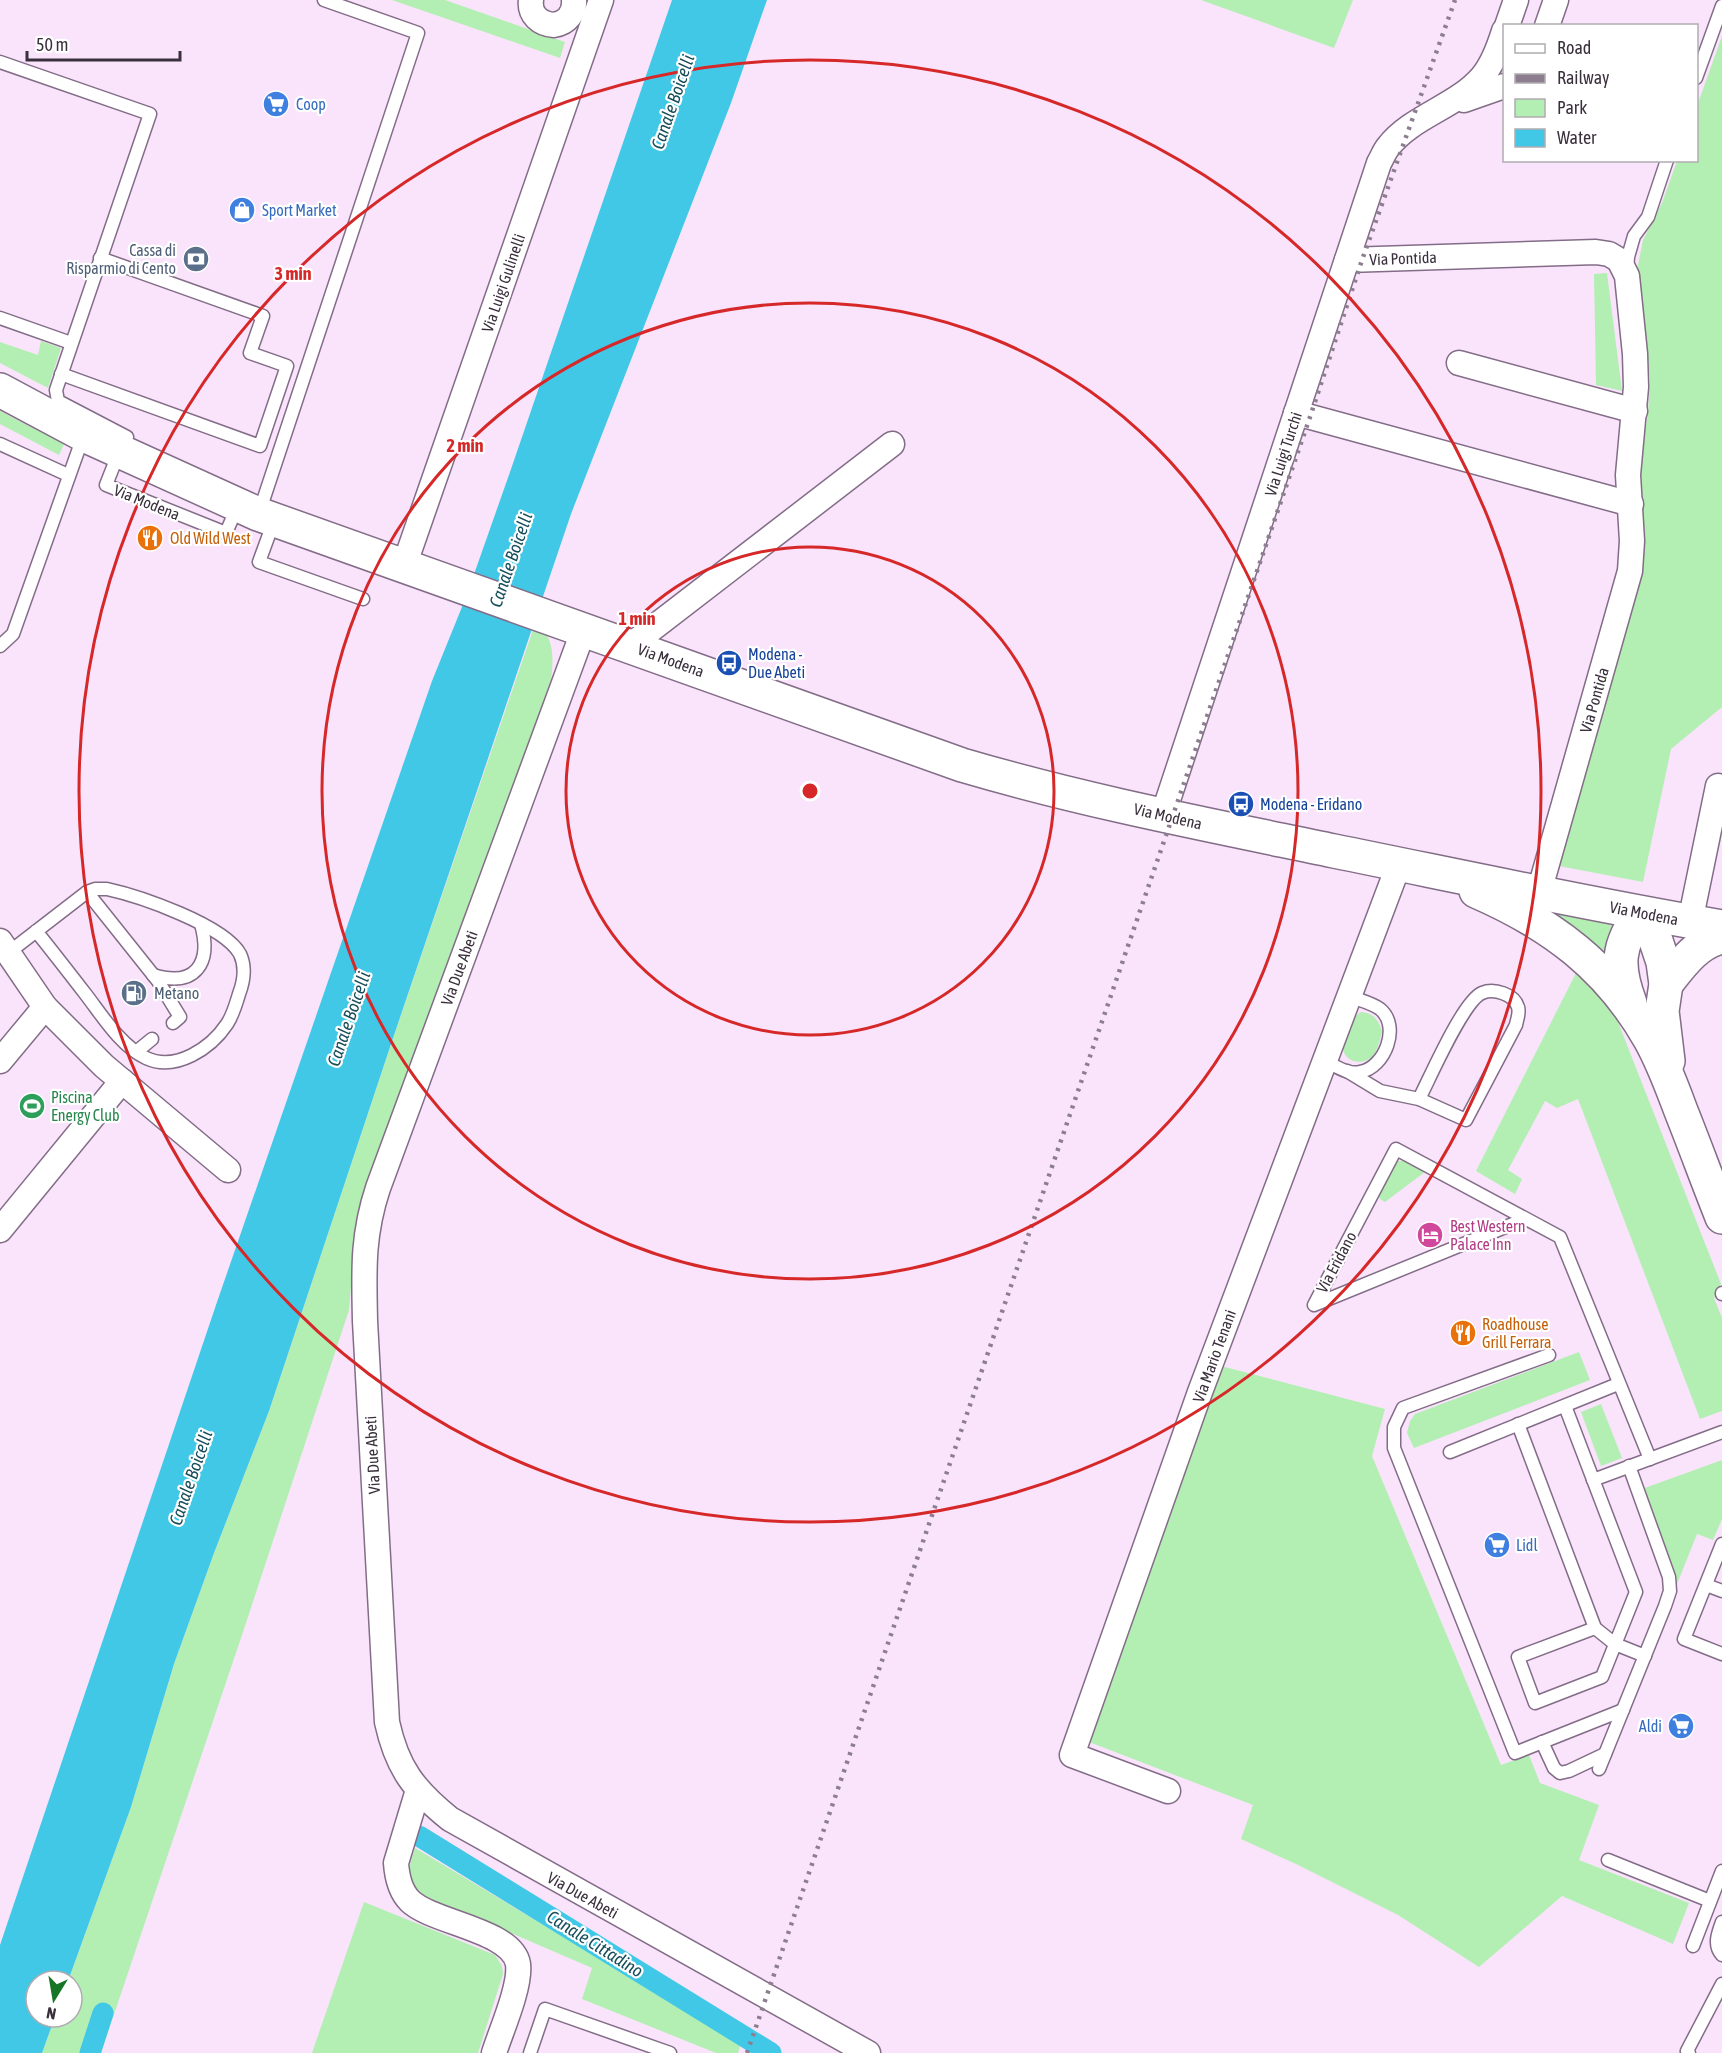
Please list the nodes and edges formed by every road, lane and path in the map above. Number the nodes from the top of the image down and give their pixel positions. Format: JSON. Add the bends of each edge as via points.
{"nodes":[{"id":1,"x":324,"y":0,"type":"edge"},
{"id":2,"x":531,"y":0,"type":"edge"},
{"id":3,"x":574,"y":0,"type":"edge"},
{"id":4,"x":601,"y":0,"type":"edge"},
{"id":5,"x":1516,"y":0,"type":"edge"},
{"id":6,"x":1556,"y":0,"type":"edge"},
{"id":7,"x":1722,"y":6,"type":"edge"},
{"id":8,"x":1508,"y":24,"type":"edge"},
{"id":9,"x":1548,"y":24,"type":"edge"},
{"id":10,"x":1503,"y":34,"type":"edge"},
{"id":11,"x":0,"y":62,"type":"edge"},
{"id":12,"x":1698,"y":72,"type":"edge"},
{"id":13,"x":1503,"y":86,"type":"edge"},
{"id":14,"x":1431,"y":114,"type":"junction"},
{"id":15,"x":1666,"y":162,"type":"edge"},
{"id":16,"x":100,"y":258,"type":"junction"},
{"id":17,"x":1347,"y":260,"type":"junction"},
{"id":18,"x":1627,"y":276,"type":"junction"},
{"id":19,"x":0,"y":318,"type":"edge"},
{"id":20,"x":69,"y":349,"type":"junction"},
{"id":21,"x":1459,"y":363,"type":"dead end"},
{"id":22,"x":61,"y":374,"type":"junction"},
{"id":23,"x":0,"y":390,"type":"edge"},
{"id":24,"x":1635,"y":411,"type":"junction"},
{"id":25,"x":1296,"y":413,"type":"junction"},
{"id":26,"x":84,"y":435,"type":"junction"},
{"id":27,"x":0,"y":444,"type":"edge"},
{"id":28,"x":892,"y":444,"type":"dead end"},
{"id":29,"x":128,"y":446,"type":"junction"},
{"id":30,"x":188,"y":468,"type":"dead end"},
{"id":31,"x":68,"y":475,"type":"junction"},
{"id":32,"x":1631,"y":504,"type":"junction"},
{"id":33,"x":248,"y":509,"type":"junction"},
{"id":34,"x":405,"y":566,"type":"junction"},
{"id":35,"x":363,"y":599,"type":"dead end"},
{"id":36,"x":584,"y":629,"type":"junction"},
{"id":37,"x":631,"y":645,"type":"junction"},
{"id":38,"x":0,"y":646,"type":"edge"},
{"id":39,"x":1722,"y":787,"type":"edge"},
{"id":40,"x":1163,"y":815,"type":"junction"},
{"id":41,"x":1414,"y":867,"type":"junction"},
{"id":42,"x":87,"y":892,"type":"junction"},
{"id":43,"x":1539,"y":892,"type":"junction"},
{"id":44,"x":1641,"y":913,"type":"junction"},
{"id":45,"x":1690,"y":922,"type":"junction"},
{"id":46,"x":201,"y":924,"type":"junction"},
{"id":47,"x":1722,"y":927,"type":"edge"},
{"id":48,"x":36,"y":931,"type":"junction"},
{"id":49,"x":1722,"y":937,"type":"edge"},
{"id":50,"x":4,"y":947,"type":"edge"},
{"id":51,"x":153,"y":975,"type":"junction"},
{"id":52,"x":1666,"y":984,"type":"junction"},
{"id":53,"x":1349,"y":996,"type":"junction"},
{"id":54,"x":45,"y":1007,"type":"junction"},
{"id":55,"x":1633,"y":1012,"type":"junction"},
{"id":56,"x":173,"y":1023,"type":"dead end"},
{"id":57,"x":152,"y":1039,"type":"dead end"},
{"id":58,"x":136,"y":1052,"type":"junction"},
{"id":59,"x":0,"y":1061,"type":"edge"},
{"id":60,"x":1325,"y":1061,"type":"junction"},
{"id":61,"x":1347,"y":1071,"type":"junction"},
{"id":62,"x":122,"y":1081,"type":"junction"},
{"id":63,"x":1671,"y":1085,"type":"junction"},
{"id":64,"x":1419,"y":1099,"type":"junction"},
{"id":65,"x":228,"y":1170,"type":"dead end"},
{"id":66,"x":1722,"y":1217,"type":"edge"},
{"id":67,"x":1525,"y":1220,"type":"junction"},
{"id":68,"x":0,"y":1230,"type":"edge"},
{"id":69,"x":1549,"y":1355,"type":"dead end"},
{"id":70,"x":1618,"y":1384,"type":"junction"},
{"id":71,"x":1565,"y":1406,"type":"junction"},
{"id":72,"x":1518,"y":1424,"type":"junction"},
{"id":73,"x":1718,"y":1433,"type":"edge"},
{"id":74,"x":1450,"y":1452,"type":"dead end"},
{"id":75,"x":1650,"y":1459,"type":"junction"},
{"id":76,"x":1629,"y":1466,"type":"junction"},
{"id":77,"x":1593,"y":1480,"type":"junction"},
{"id":78,"x":1722,"y":1544,"type":"edge"},
{"id":79,"x":1706,"y":1585,"type":"junction"},
{"id":80,"x":1722,"y":1591,"type":"edge"},
{"id":81,"x":1595,"y":1628,"type":"junction"},
{"id":82,"x":1615,"y":1644,"type":"junction"},
{"id":83,"x":1722,"y":1654,"type":"edge"},
{"id":84,"x":1645,"y":1656,"type":"junction"},
{"id":85,"x":1623,"y":1710,"type":"junction"},
{"id":86,"x":1542,"y":1742,"type":"junction"},
{"id":87,"x":1605,"y":1754,"type":"junction"},
{"id":88,"x":1599,"y":1768,"type":"dead end"},
{"id":89,"x":418,"y":1790,"type":"junction"},
{"id":90,"x":1168,"y":1791,"type":"dead end"},
{"id":91,"x":1608,"y":1860,"type":"dead end"},
{"id":92,"x":1722,"y":1871,"type":"edge"},
{"id":93,"x":1710,"y":1901,"type":"junction"},
{"id":94,"x":1722,"y":1922,"type":"edge"},
{"id":95,"x":1693,"y":1946,"type":"dead end"},
{"id":96,"x":1722,"y":1954,"type":"edge"},
{"id":97,"x":1722,"y":1984,"type":"edge"},
{"id":98,"x":494,"y":2053,"type":"edge"},
{"id":99,"x":530,"y":2053,"type":"edge"},
{"id":100,"x":670,"y":2053,"type":"edge"},
{"id":101,"x":868,"y":2053,"type":"edge"},
{"id":102,"x":1689,"y":2053,"type":"edge"}],
"edges":[{"from":1,"to":33,"type":"lane","via":[[418,33]]},
{"from":2,"to":3,"type":"street","via":[[534,16],[540,22],[554,25],[569,18]]},
{"from":4,"to":34,"type":"street","name":"Via Luigi Gulinelli"},
{"from":5,"to":8,"type":"street"},
{"from":6,"to":9,"type":"street"},
{"from":7,"to":12,"type":"lane"},
{"from":10,"to":14,"type":"street","name":"Via Luigi Turchi","via":[[1482,77]]},
{"from":11,"to":16,"type":"lane","via":[[150,114]]},
{"from":13,"to":14,"type":"street","name":"Via Luigi Turchi"},
{"from":14,"to":17,"type":"street","name":"Via Luigi Turchi","via":[[1388,147],[1379,163]]},
{"from":15,"to":18,"type":"lane","name":"Via Pontida","via":[[1648,216],[1634,236]]},
{"from":16,"to":20,"type":"lane"},
{"from":16,"to":22,"type":"lane","via":[[262,316],[250,353],[287,366],[260,446]]},
{"from":17,"to":18,"type":"street","name":"Via Pontida","via":[[1581,251],[1609,254],[1619,260]]},
{"from":17,"to":25,"type":"street","name":"Via Luigi Turchi"},
{"from":18,"to":24,"type":"street","name":"Via Pontida","via":[[1635,354]]},
{"from":19,"to":20,"type":"lane"},
{"from":20,"to":22,"type":"lane"},
{"from":21,"to":24,"type":"street"},
{"from":22,"to":29,"type":"lane","via":[[56,390],[58,401]]},
{"from":23,"to":26,"type":"main road","name":"Via Modena"},
{"from":24,"to":32,"type":"street","name":"Via Pontida","via":[[1628,475]]},
{"from":25,"to":32,"type":"street"},
{"from":25,"to":40,"type":"street","name":"Via Luigi Turchi"},
{"from":26,"to":29,"type":"main road","name":"Via Modena"},
{"from":26,"to":31,"type":"lane"},
{"from":27,"to":31,"type":"lane"},
{"from":28,"to":37,"type":"street","name":"Via Modena"},
{"from":29,"to":33,"type":"main road","name":"Via Modena"},
{"from":30,"to":33,"type":"lane"},
{"from":31,"to":38,"type":"lane","via":[[13,634]]},
{"from":32,"to":43,"type":"street","name":"Via Pontida","via":[[1630,571]]},
{"from":33,"to":34,"type":"main road","name":"Via Modena"},
{"from":33,"to":35,"type":"lane","via":[[259,562]]},
{"from":34,"to":36,"type":"main road","name":"Via Modena"},
{"from":36,"to":37,"type":"main road","name":"Via Modena"},
{"from":36,"to":89,"type":"street","name":"Via Due Abeti","via":[[367,1225],[365,1321],[387,1722],[398,1761]]},
{"from":37,"to":40,"type":"main road","name":"Via Modena","via":[[940,758],[1056,791]]},
{"from":39,"to":45,"type":"street","via":[[1718,786]]},
{"from":40,"to":41,"type":"main road","name":"Via Modena"},
{"from":41,"to":43,"type":"main road","name":"Via Modena"},
{"from":41,"to":53,"type":"street","name":"Via Mario Tenani"},
{"from":41,"to":55,"type":"main road","via":[[1487,896],[1539,924],[1581,952]]},
{"from":42,"to":46,"type":"lane","via":[[118,891]]},
{"from":42,"to":48,"type":"lane"},
{"from":42,"to":51,"type":"lane"},
{"from":43,"to":44,"type":"main road","name":"Via Modena"},
{"from":44,"to":45,"type":"main road","name":"Via Modena"},
{"from":44,"to":52,"type":"main road","via":[[1655,938]]},
{"from":44,"to":55,"type":"main road","via":[[1620,955],[1621,978]]},
{"from":45,"to":47,"type":"main road","name":"Via Modena"},
{"from":46,"to":51,"type":"lane","via":[[206,949],[199,967],[175,979]]},
{"from":46,"to":58,"type":"lane","via":[[227,939],[241,955],[244,974],[228,1023],[202,1050],[178,1060],[156,1061]]},
{"from":48,"to":50,"type":"lane"},
{"from":48,"to":58,"type":"lane","via":[[108,1023]]},
{"from":49,"to":52,"type":"main road","via":[[1688,956]]},
{"from":50,"to":54,"type":"street"},
{"from":51,"to":56,"type":"lane","via":[[180,1017]]},
{"from":52,"to":63,"type":"main road","via":[[1662,1011]]},
{"from":53,"to":60,"type":"street","name":"Via Mario Tenani"},
{"from":53,"to":61,"type":"lane","via":[[1379,1009],[1390,1023],[1390,1033],[1375,1066],[1358,1073]]},
{"from":54,"to":59,"type":"street"},
{"from":54,"to":62,"type":"street"},
{"from":55,"to":63,"type":"main road","via":[[1652,1041]]},
{"from":57,"to":58,"type":"lane"},
{"from":60,"to":61,"type":"lane"},
{"from":60,"to":90,"type":"street","name":"Via Mario Tenani","via":[[1200,1392],[1072,1755]]},
{"from":61,"to":64,"type":"lane","via":[[1380,1091]]},
{"from":62,"to":65,"type":"street"},
{"from":62,"to":68,"type":"street"},
{"from":63,"to":66,"type":"main road"},
{"from":64,"to":64,"type":"lane","via":[[1466,1120],[1515,1025],[1518,1006],[1512,999],[1492,991],[1475,998],[1466,1008]]},
{"from":67,"to":67,"type":"lane","name":"Via Eridano","via":[[1396,1149],[1314,1305],[1347,1291]]},
{"from":67,"to":70,"type":"lane","name":"Via Eridano","via":[[1560,1237]]},
{"from":69,"to":86,"type":"lane","via":[[1403,1408],[1394,1427],[1394,1448],[1515,1753]]},
{"from":70,"to":71,"type":"lane"},
{"from":70,"to":75,"type":"lane","name":"Via Eridano"},
{"from":71,"to":72,"type":"lane"},
{"from":71,"to":77,"type":"lane"},
{"from":72,"to":74,"type":"lane"},
{"from":72,"to":81,"type":"lane"},
{"from":73,"to":75,"type":"lane"},
{"from":75,"to":76,"type":"lane"},
{"from":76,"to":77,"type":"lane"},
{"from":76,"to":84,"type":"lane","via":[[1669,1577],[1670,1591]]},
{"from":77,"to":82,"type":"lane","via":[[1636,1592]]},
{"from":78,"to":79,"type":"lane"},
{"from":79,"to":80,"type":"lane"},
{"from":79,"to":83,"type":"lane","via":[[1684,1639]]},
{"from":81,"to":82,"type":"lane"},
{"from":81,"to":82,"type":"lane","via":[[1518,1657],[1535,1703],[1602,1677]]},
{"from":82,"to":84,"type":"lane"},
{"from":84,"to":85,"type":"lane"},
{"from":85,"to":86,"type":"lane"},
{"from":85,"to":87,"type":"lane"},
{"from":86,"to":87,"type":"lane","via":[[1560,1773]]},
{"from":87,"to":88,"type":"lane"},
{"from":89,"to":98,"type":"street","via":[[396,1863],[404,1894],[419,1908],[500,1942],[515,1954],[518,1963],[516,1987]]},
{"from":89,"to":101,"type":"street","name":"Via Due Abeti","via":[[468,1831]]},
{"from":91,"to":93,"type":"lane"},
{"from":92,"to":93,"type":"lane"},
{"from":93,"to":95,"type":"lane"},
{"from":94,"to":96,"type":"lane","via":[[1717,1940]]},
{"from":97,"to":102,"type":"lane","via":[[1687,2050]]},
{"from":99,"to":100,"type":"lane","via":[[545,2009]]}]}
